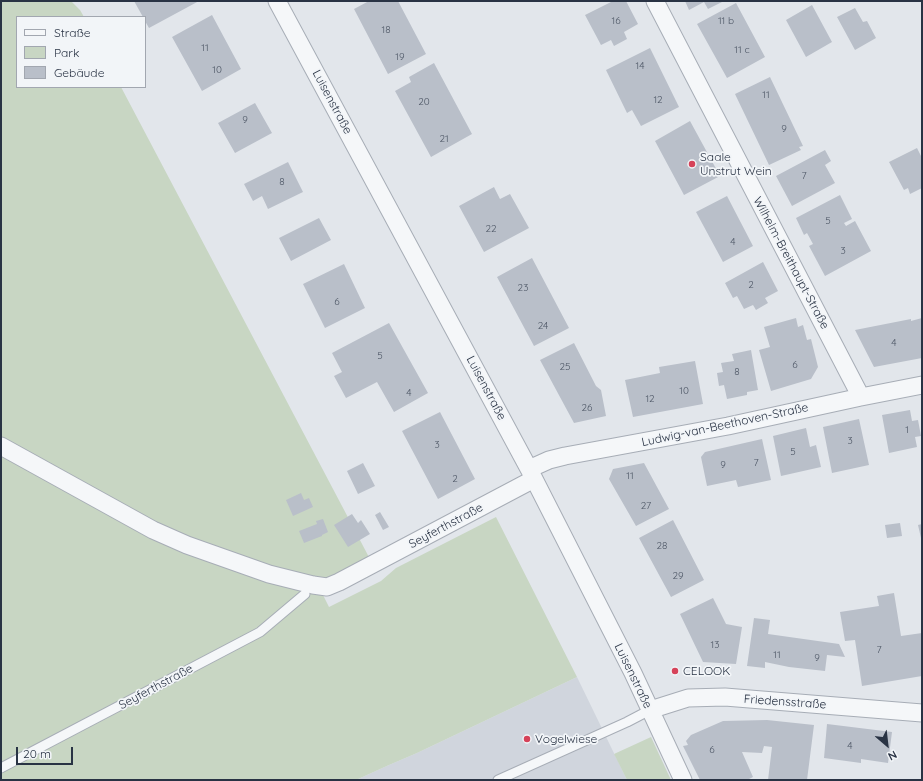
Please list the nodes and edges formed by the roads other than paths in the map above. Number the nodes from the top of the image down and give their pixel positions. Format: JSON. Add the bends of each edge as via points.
{"nodes":[{"id":1,"x":277,"y":1,"type":"edge"},
{"id":2,"x":655,"y":1,"type":"edge"},
{"id":3,"x":922,"y":385,"type":"edge"},
{"id":4,"x":861,"y":397,"type":"junction"},
{"id":5,"x":1,"y":446,"type":"edge"},
{"id":6,"x":532,"y":474,"type":"junction"},
{"id":7,"x":309,"y":589,"type":"junction"},
{"id":8,"x":650,"y":710,"type":"junction"},
{"id":9,"x":922,"y":713,"type":"edge"},
{"id":10,"x":1,"y":768,"type":"edge"},
{"id":11,"x":498,"y":780,"type":"edge"},
{"id":12,"x":683,"y":780,"type":"edge"}],
"edges":[{"from":1,"to":6,"type":"street","name":"Luisenstraße"},
{"from":2,"to":4,"type":"street","name":"Wilhelm-Breithaupt-Straße"},
{"from":3,"to":4,"type":"street","name":"Ludwig-van-Beethoven-Straße"},
{"from":4,"to":6,"type":"street","name":"Ludwig-van-Beethoven-Straße","via":[[728,426],[565,456],[549,460]]},
{"from":5,"to":7,"type":"street","via":[[153,530],[187,546]]},
{"from":6,"to":7,"type":"street","name":"Seyferthstraße","via":[[339,582],[327,587]]},
{"from":6,"to":8,"type":"street","name":"Luisenstraße"},
{"from":7,"to":10,"type":"lane","name":"Seyferthstraße","via":[[260,632]]},
{"from":8,"to":9,"type":"street","name":"Friedensstraße","via":[[688,698],[725,697]]},
{"from":8,"to":11,"type":"lane"},
{"from":8,"to":12,"type":"street","name":"Luisenstraße"}]}
